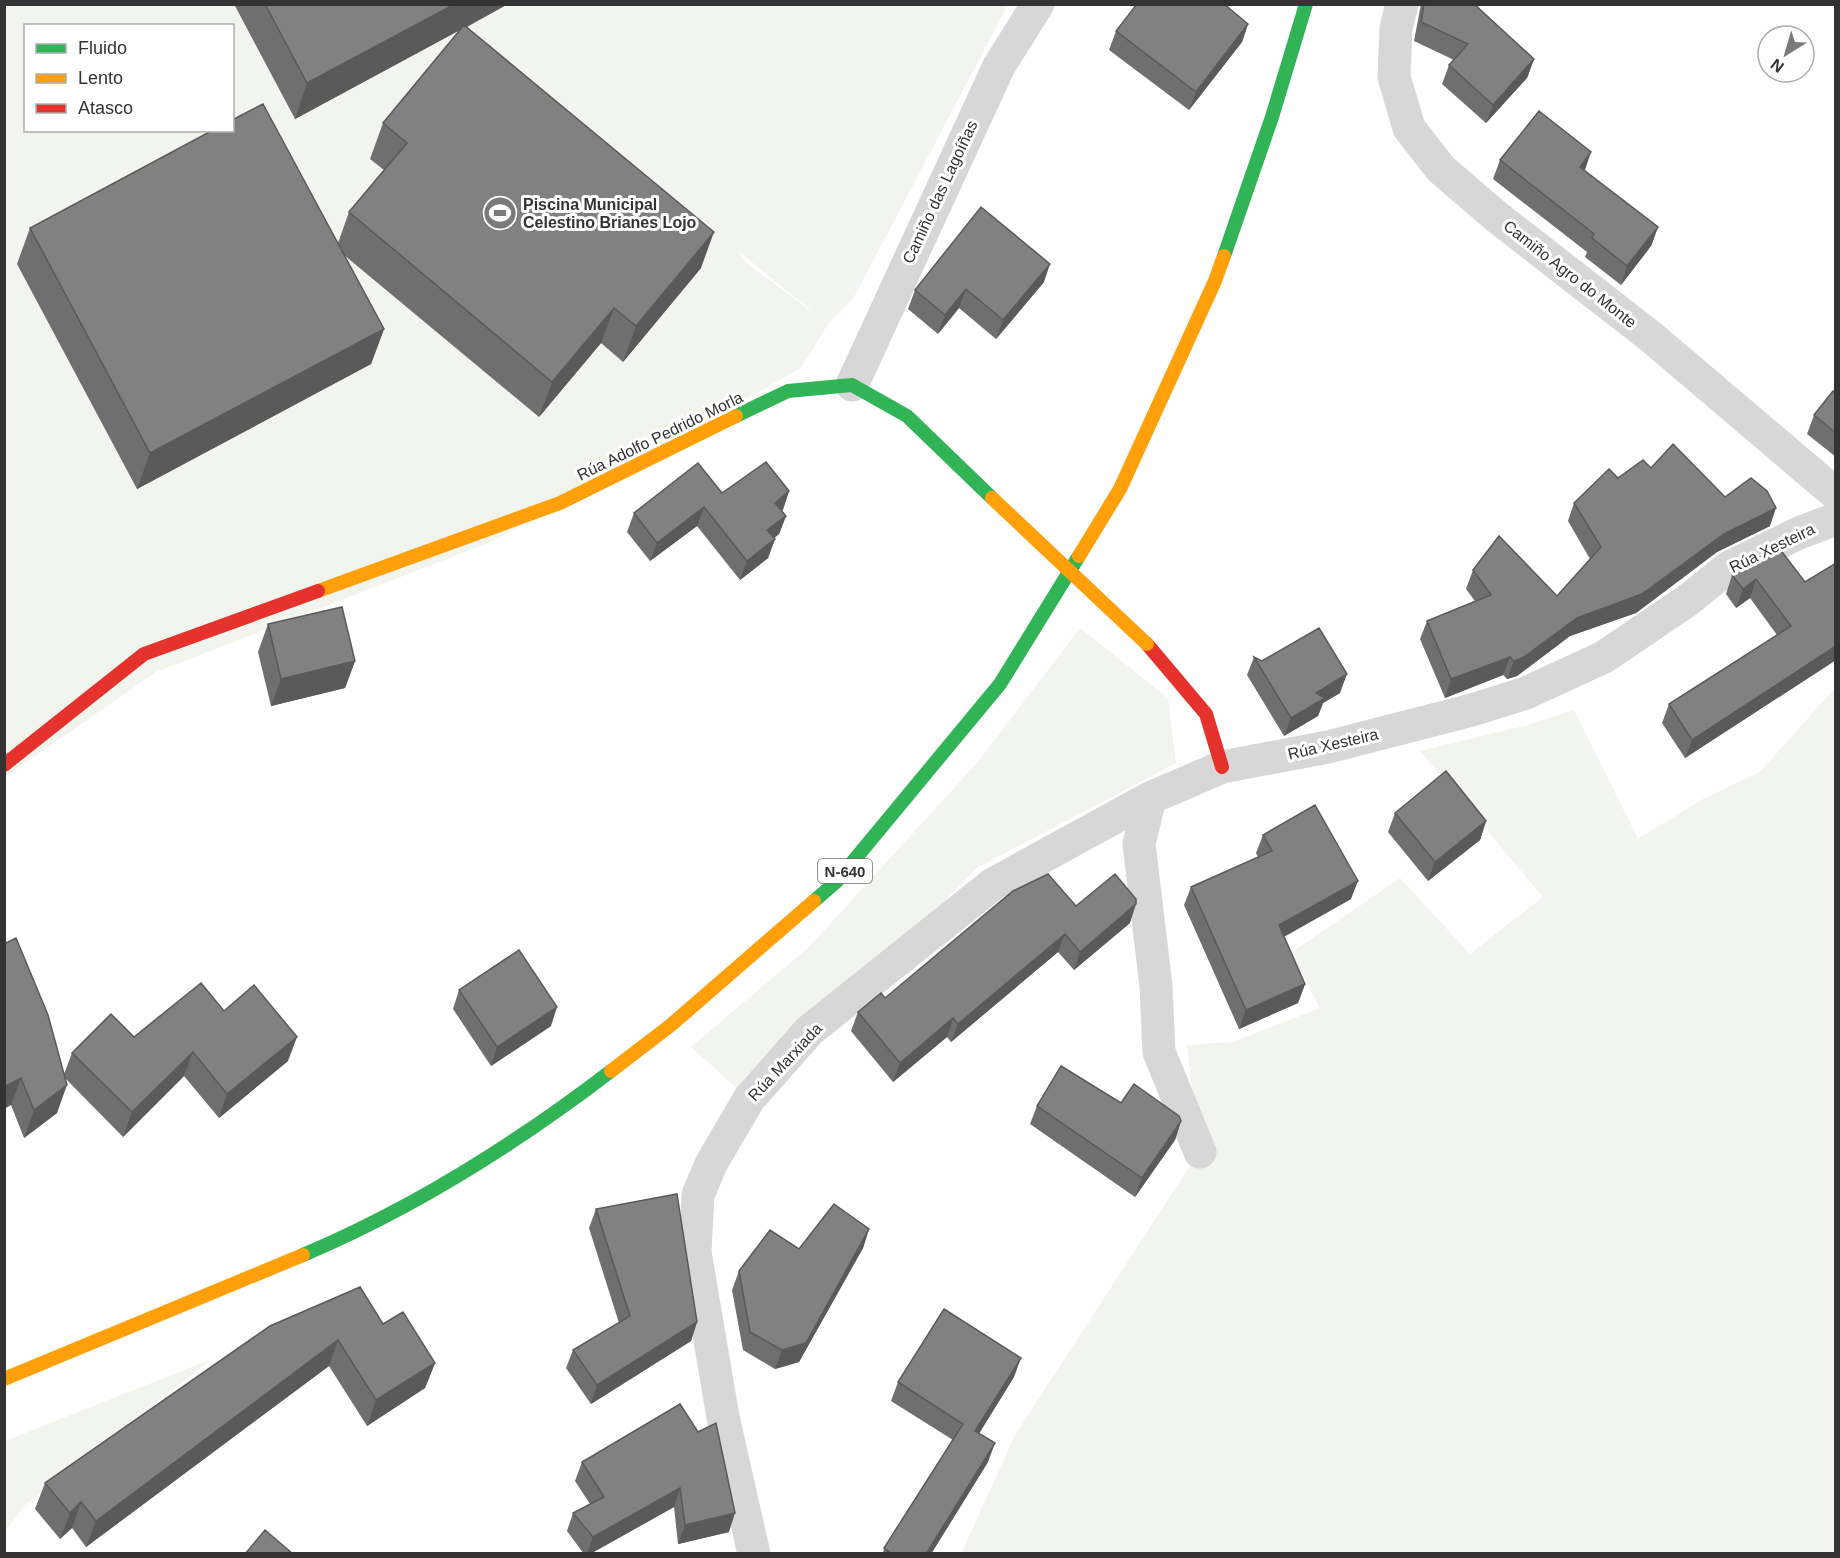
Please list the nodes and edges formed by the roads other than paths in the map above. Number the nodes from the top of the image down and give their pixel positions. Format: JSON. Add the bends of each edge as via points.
{"nodes":[{"id":1,"x":1038,"y":4,"type":"edge"},
{"id":2,"x":1306,"y":4,"type":"edge"},
{"id":3,"x":1402,"y":4,"type":"edge"},
{"id":4,"x":852,"y":385,"type":"junction"},
{"id":5,"x":1836,"y":494,"type":"edge"},
{"id":6,"x":1836,"y":519,"type":"edge"},
{"id":7,"x":4,"y":765,"type":"edge"},
{"id":8,"x":1222,"y":767,"type":"junction"},
{"id":9,"x":1150,"y":798,"type":"junction"},
{"id":10,"x":1200,"y":1152,"type":"dead end"},
{"id":11,"x":4,"y":1379,"type":"edge"},
{"id":12,"x":754,"y":1554,"type":"edge"}],
"edges":[{"from":1,"to":4,"type":"street","name":"Camiño das Lagoíñas","via":[[999,66]]},
{"from":2,"to":11,"type":"main road","number":"N-640","via":[[1215,281],[1120,489],[1000,684],[836,882],[671,1025],[590,1087],[474,1165],[350,1235]]},
{"from":3,"to":5,"type":"street","name":"Camiño Agro do Monte","via":[[1396,28],[1394,77],[1409,128],[1441,169],[1650,336]]},
{"from":4,"to":7,"type":"main road","name":"Rúa Adolfo Pedrido Morla","via":[[788,391],[560,503],[144,654]]},
{"from":4,"to":8,"type":"main road","bridge":true,"via":[[907,416],[1147,644],[1206,714]]},
{"from":6,"to":8,"type":"street","name":"Rúa Xesteira","via":[[1729,567],[1604,657],[1526,693],[1329,747]]},
{"from":8,"to":9,"type":"street","name":"Rúa Xesteira"},
{"from":9,"to":10,"type":"street","via":[[1139,844],[1156,986],[1159,1052]]},
{"from":9,"to":12,"type":"street","name":"Rúa Marxiada","via":[[993,884],[809,1031],[749,1099],[711,1164],[698,1195],[695,1252],[723,1417]]}]}
